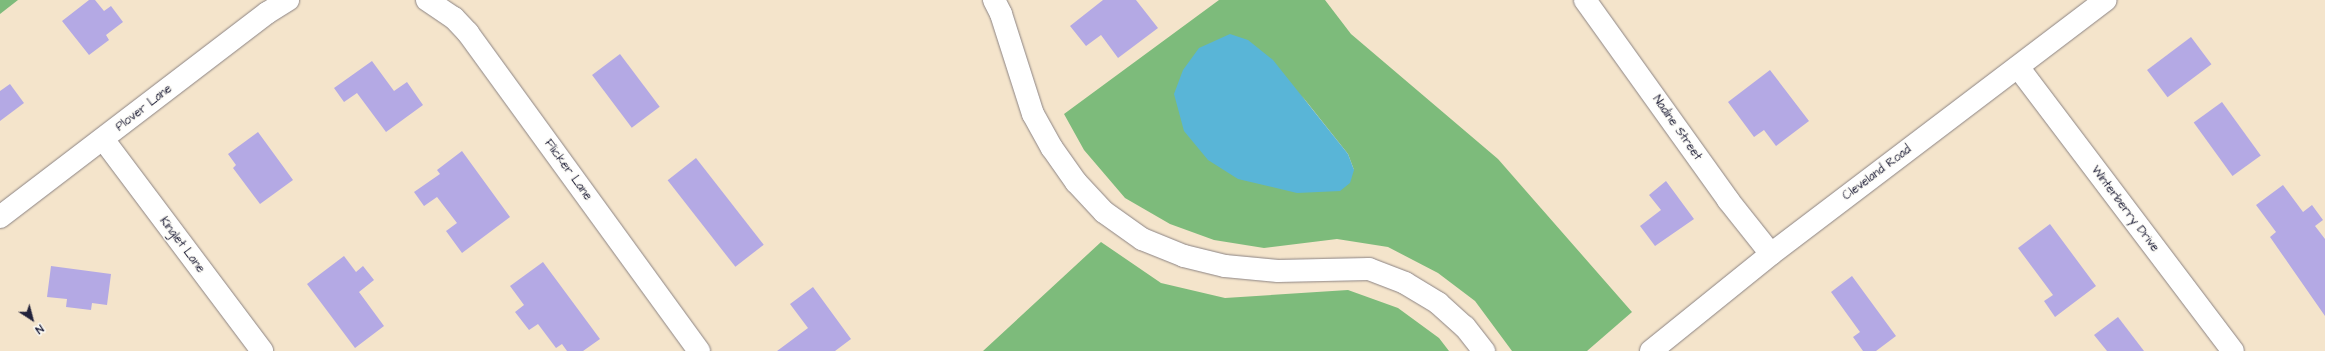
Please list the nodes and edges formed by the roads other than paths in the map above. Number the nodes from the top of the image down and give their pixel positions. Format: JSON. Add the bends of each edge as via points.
{"nodes":[{"id":1,"x":288,"y":0,"type":"edge"},
{"id":2,"x":427,"y":0,"type":"edge"},
{"id":3,"x":994,"y":0,"type":"edge"},
{"id":4,"x":1585,"y":0,"type":"edge"},
{"id":5,"x":2097,"y":3,"type":"edge"},
{"id":6,"x":2018,"y":67,"type":"junction"},
{"id":7,"x":103,"y":139,"type":"junction"},
{"id":8,"x":0,"y":217,"type":"edge"},
{"id":9,"x":1771,"y":254,"type":"junction"},
{"id":10,"x":262,"y":351,"type":"edge"},
{"id":11,"x":699,"y":351,"type":"edge"},
{"id":12,"x":1484,"y":351,"type":"edge"},
{"id":13,"x":1651,"y":351,"type":"edge"},
{"id":14,"x":2233,"y":351,"type":"edge"}],
"edges":[{"from":1,"to":7,"type":"street","name":"Plover Lane","via":[[267,13]]},
{"from":2,"to":11,"type":"street","name":"Flicker Lane","via":[[454,18],[468,33]]},
{"from":3,"to":12,"type":"street","via":[[1001,14],[1033,114],[1052,148],[1076,182],[1104,212],[1142,239],[1184,256],[1225,266],[1278,271],[1370,269],[1405,283],[1438,303],[1465,327]]},
{"from":4,"to":9,"type":"street","name":"Nadine Street","via":[[1728,200]]},
{"from":5,"to":6,"type":"street","name":"Cleveland Road"},
{"from":6,"to":9,"type":"street","name":"Cleveland Road"},
{"from":6,"to":14,"type":"street","name":"Winterberry Drive"},
{"from":7,"to":8,"type":"street","name":"Plover Lane"},
{"from":7,"to":10,"type":"street","name":"Kinglet Lane"},
{"from":9,"to":13,"type":"street","name":"Cleveland Road"}]}
